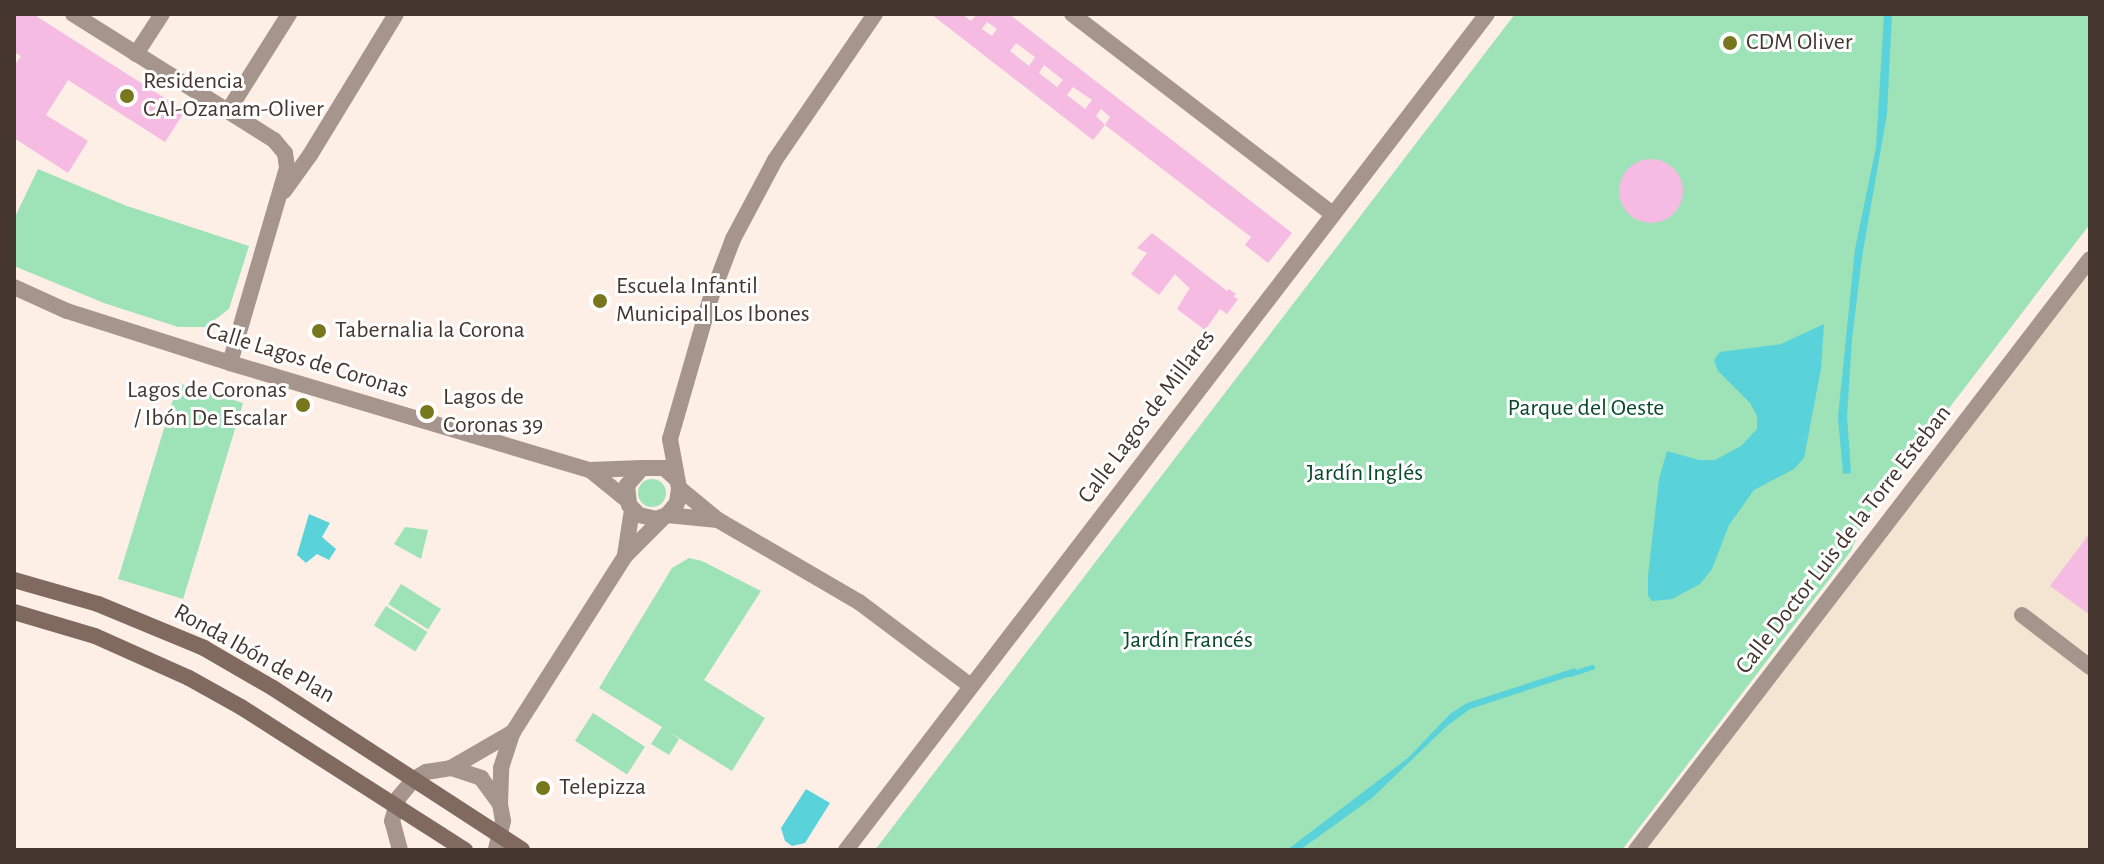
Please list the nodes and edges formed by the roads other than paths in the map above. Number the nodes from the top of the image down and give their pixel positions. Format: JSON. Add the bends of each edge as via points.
{"nodes":[{"id":1,"x":73,"y":14,"type":"edge"},
{"id":2,"x":162,"y":14,"type":"edge"},
{"id":3,"x":289,"y":14,"type":"edge"},
{"id":4,"x":396,"y":14,"type":"edge"},
{"id":5,"x":875,"y":14,"type":"edge"},
{"id":6,"x":1072,"y":14,"type":"edge"},
{"id":7,"x":1487,"y":14,"type":"edge"},
{"id":8,"x":136,"y":54,"type":"junction"},
{"id":9,"x":228,"y":111,"type":"junction"},
{"id":10,"x":278,"y":198,"type":"junction"},
{"id":11,"x":1333,"y":214,"type":"junction"},
{"id":12,"x":2090,"y":259,"type":"edge"},
{"id":13,"x":14,"y":287,"type":"edge"},
{"id":14,"x":230,"y":363,"type":"junction"},
{"id":15,"x":670,"y":439,"type":"junction"},
{"id":16,"x":644,"y":467,"type":"junction"},
{"id":17,"x":590,"y":470,"type":"junction"},
{"id":18,"x":677,"y":483,"type":"junction"},
{"id":19,"x":629,"y":505,"type":"junction"},
{"id":20,"x":666,"y":516,"type":"junction"},
{"id":21,"x":718,"y":520,"type":"junction"},
{"id":22,"x":625,"y":556,"type":"junction"},
{"id":23,"x":14,"y":580,"type":"edge"},
{"id":24,"x":14,"y":612,"type":"edge"},
{"id":25,"x":2022,"y":615,"type":"dead end"},
{"id":26,"x":2090,"y":667,"type":"edge"},
{"id":27,"x":971,"y":686,"type":"junction"},
{"id":28,"x":513,"y":732,"type":"junction"},
{"id":29,"x":451,"y":768,"type":"junction"},
{"id":30,"x":414,"y":779,"type":"junction"},
{"id":31,"x":500,"y":804,"type":"junction"},
{"id":32,"x":394,"y":805,"type":"junction"},
{"id":33,"x":499,"y":844,"type":"edge"},
{"id":34,"x":397,"y":849,"type":"edge"},
{"id":35,"x":465,"y":850,"type":"edge"},
{"id":36,"x":522,"y":850,"type":"edge"},
{"id":37,"x":846,"y":850,"type":"edge"},
{"id":38,"x":1636,"y":850,"type":"edge"}],
"edges":[{"from":1,"to":8,"type":"street"},
{"from":2,"to":8,"type":"street"},
{"from":3,"to":9,"type":"street"},
{"from":4,"to":10,"type":"street"},
{"from":5,"to":15,"type":"street","via":[[775,160],[733,239]]},
{"from":6,"to":11,"type":"street"},
{"from":7,"to":11,"type":"street","name":"Calle Lagos de Millares"},
{"from":8,"to":9,"type":"street"},
{"from":9,"to":10,"type":"street","via":[[285,153],[287,168]]},
{"from":10,"to":14,"type":"street"},
{"from":11,"to":27,"type":"street","name":"Calle Lagos de Millares"},
{"from":12,"to":38,"type":"street","name":"Calle Doctor Luis de la Torre Esteban"},
{"from":13,"to":14,"type":"street","name":"Calle Lagos de Coronas","via":[[67,311]]},
{"from":14,"to":17,"type":"street","name":"Calle Lagos de Coronas"},
{"from":15,"to":16,"type":"street"},
{"from":15,"to":18,"type":"street"},
{"from":16,"to":17,"type":"street","name":"Calle Lagos de Coronas"},
{"from":16,"to":18,"type":"street","via":[[664,468]]},
{"from":16,"to":19,"type":"street","via":[[630,478]]},
{"from":17,"to":19,"type":"street","name":"Calle Lagos de Coronas"},
{"from":18,"to":20,"type":"street","via":[[677,503]]},
{"from":18,"to":21,"type":"street"},
{"from":19,"to":20,"type":"street","via":[[647,519]]},
{"from":19,"to":22,"type":"street"},
{"from":20,"to":21,"type":"street"},
{"from":20,"to":22,"type":"street"},
{"from":21,"to":27,"type":"street","via":[[859,602]]},
{"from":22,"to":28,"type":"street"},
{"from":23,"to":30,"type":"main road","name":"Ronda Ibón de Plan","via":[[98,604],[204,648]]},
{"from":24,"to":32,"type":"main road","via":[[95,636],[189,678]]},
{"from":25,"to":26,"type":"street"},
{"from":27,"to":37,"type":"street","name":"Calle Lagos de Millares"},
{"from":28,"to":29,"type":"street"},
{"from":28,"to":31,"type":"street","via":[[501,768]]},
{"from":29,"to":30,"type":"street"},
{"from":29,"to":31,"type":"street","via":[[481,778]]},
{"from":30,"to":32,"type":"street"},
{"from":30,"to":33,"type":"main road","name":"Ronda Ibón de Plan"},
{"from":31,"to":33,"type":"street"},
{"from":32,"to":34,"type":"street"},
{"from":32,"to":35,"type":"main road"},
{"from":33,"to":36,"type":"main road","name":"Ronda Ibón de Plan"}]}
